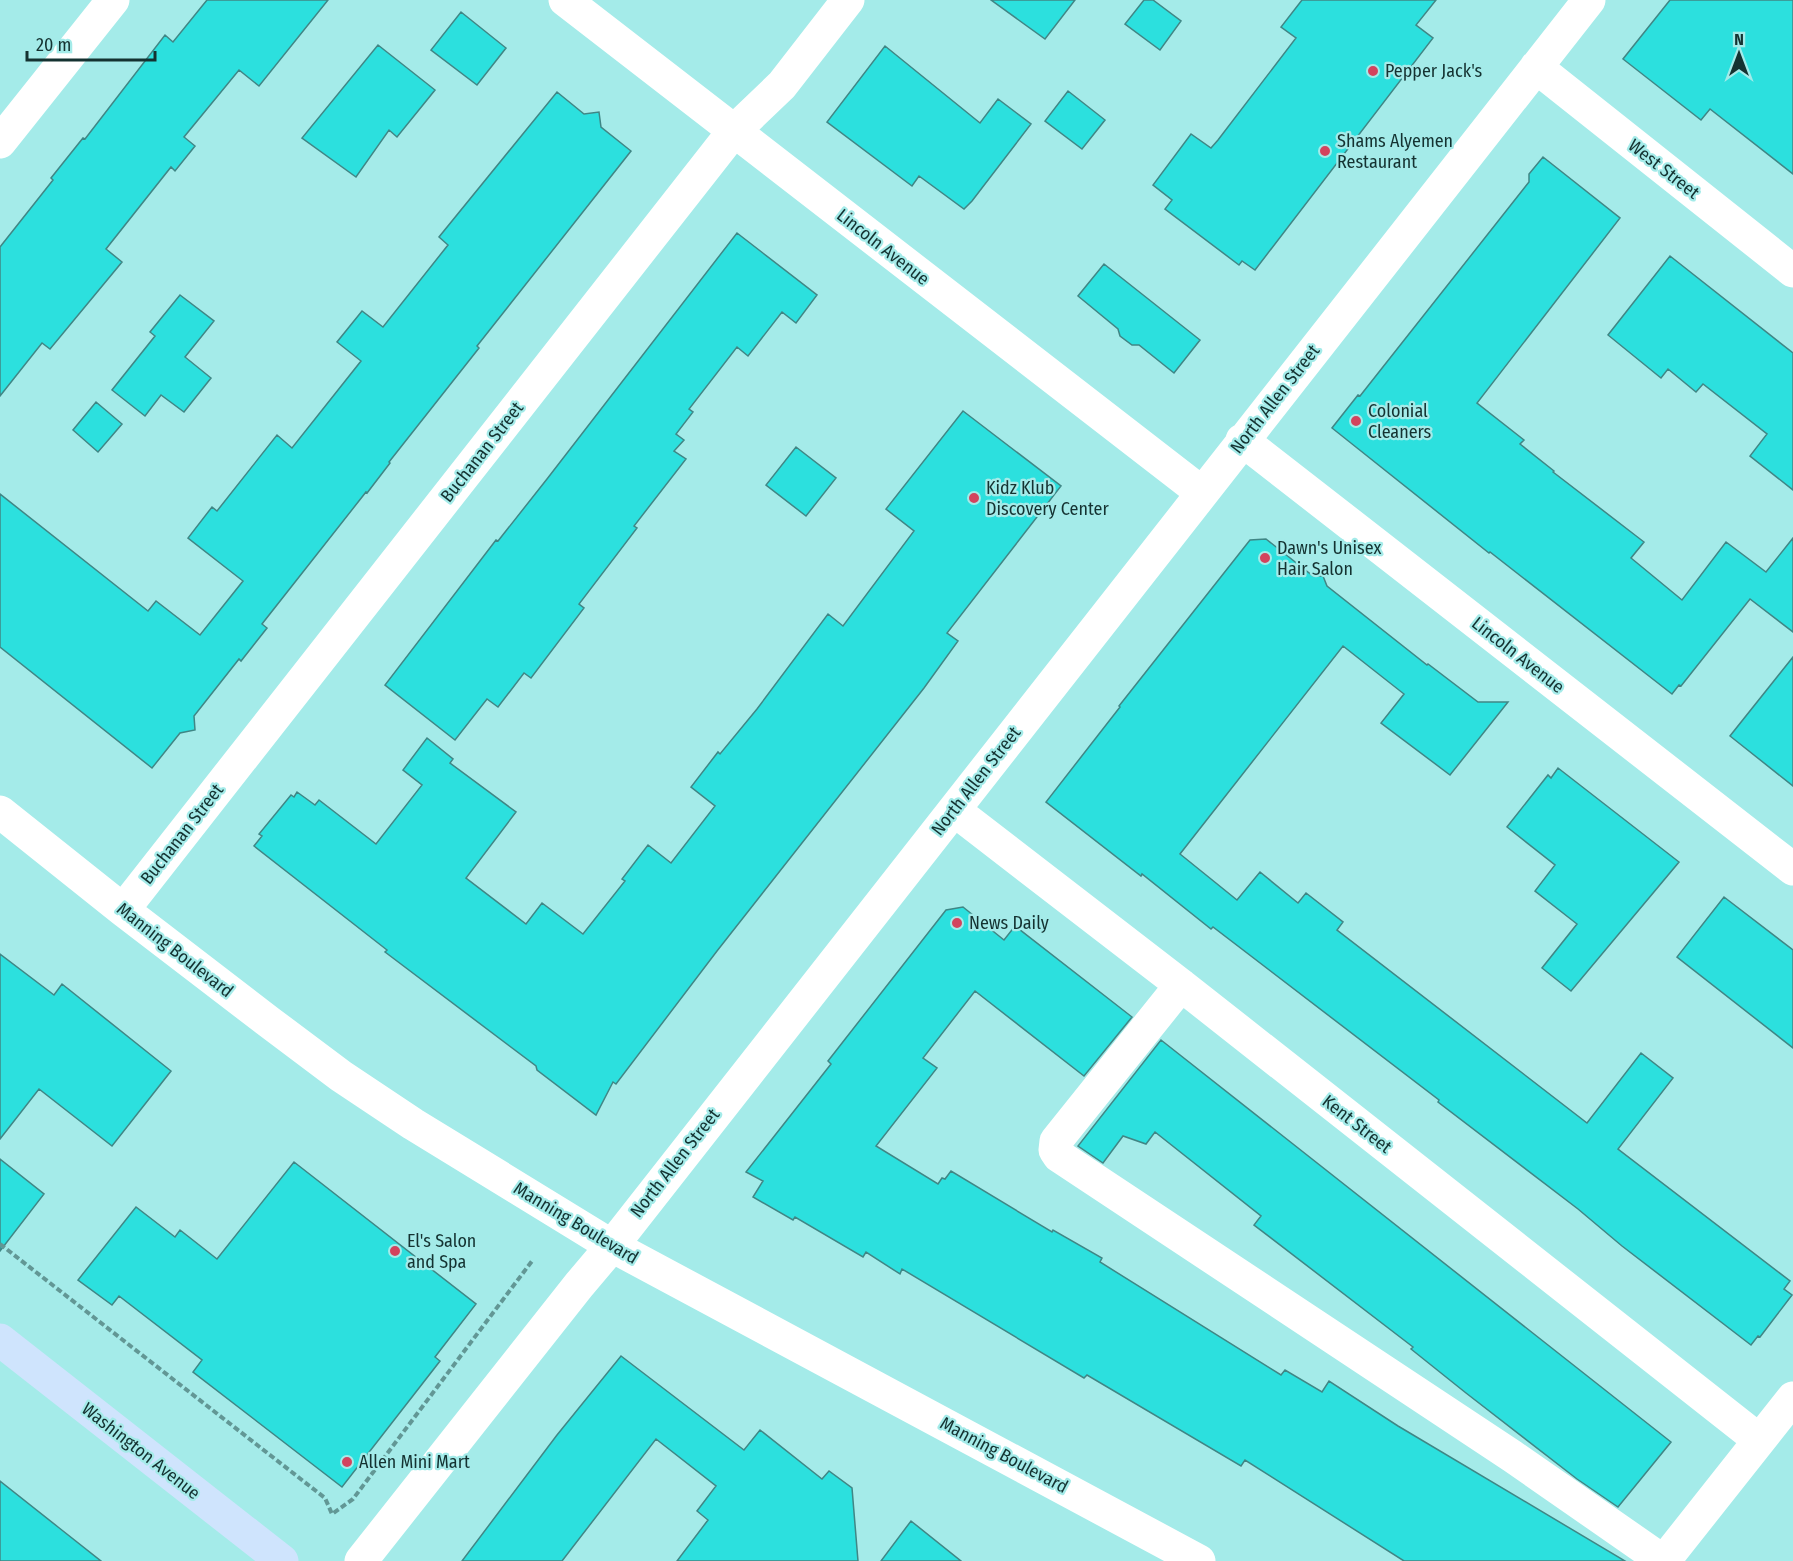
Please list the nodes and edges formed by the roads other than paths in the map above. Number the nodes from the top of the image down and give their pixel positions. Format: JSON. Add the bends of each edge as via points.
{"nodes":[{"id":1,"x":113,"y":0,"type":"edge"},
{"id":2,"x":565,"y":0,"type":"edge"},
{"id":3,"x":848,"y":0,"type":"edge"},
{"id":4,"x":1589,"y":0,"type":"edge"},
{"id":5,"x":1536,"y":68,"type":"junction"},
{"id":6,"x":733,"y":132,"type":"junction"},
{"id":7,"x":0,"y":142,"type":"edge"},
{"id":8,"x":1793,"y":271,"type":"edge"},
{"id":9,"x":1242,"y":440,"type":"junction"},
{"id":10,"x":1201,"y":492,"type":"junction"},
{"id":11,"x":954,"y":810,"type":"junction"},
{"id":12,"x":0,"y":812,"type":"edge"},
{"id":13,"x":1793,"y":870,"type":"edge"},
{"id":14,"x":123,"y":910,"type":"junction"},
{"id":15,"x":1181,"y":985,"type":"junction"},
{"id":16,"x":612,"y":1246,"type":"junction"},
{"id":17,"x":0,"y":1340,"type":"edge"},
{"id":18,"x":1793,"y":1398,"type":"edge"},
{"id":19,"x":1759,"y":1440,"type":"junction"},
{"id":20,"x":282,"y":1561,"type":"edge"},
{"id":21,"x":361,"y":1561,"type":"edge"},
{"id":22,"x":1199,"y":1561,"type":"edge"},
{"id":23,"x":1663,"y":1561,"type":"edge"}],
"edges":[{"from":1,"to":7,"type":"street"},
{"from":2,"to":6,"type":"street","name":"Lincoln Avenue"},
{"from":3,"to":6,"type":"street","name":"Buchanan Street","via":[[782,85]]},
{"from":4,"to":5,"type":"street","name":"North Allen Street"},
{"from":5,"to":8,"type":"street","name":"West Street"},
{"from":5,"to":9,"type":"street","name":"North Allen Street"},
{"from":6,"to":10,"type":"street","name":"Lincoln Avenue"},
{"from":6,"to":14,"type":"street","name":"Buchanan Street"},
{"from":9,"to":10,"type":"street","name":"North Allen Street"},
{"from":9,"to":13,"type":"street","name":"Lincoln Avenue"},
{"from":10,"to":11,"type":"street","name":"North Allen Street"},
{"from":11,"to":15,"type":"street","name":"Kent Street"},
{"from":11,"to":16,"type":"street","name":"North Allen Street"},
{"from":12,"to":14,"type":"street","name":"Manning Boulevard"},
{"from":14,"to":16,"type":"street","name":"Manning Boulevard","via":[[340,1076]]},
{"from":15,"to":19,"type":"street","name":"Kent Street"},
{"from":15,"to":23,"type":"street","via":[[1056,1141],[1059,1156],[1512,1456]]},
{"from":16,"to":21,"type":"street","name":"North Allen Street"},
{"from":16,"to":22,"type":"street","name":"Manning Boulevard"},
{"from":17,"to":20,"type":"main road","name":"Washington Avenue"},
{"from":18,"to":19,"type":"street"},
{"from":19,"to":23,"type":"street"}]}
